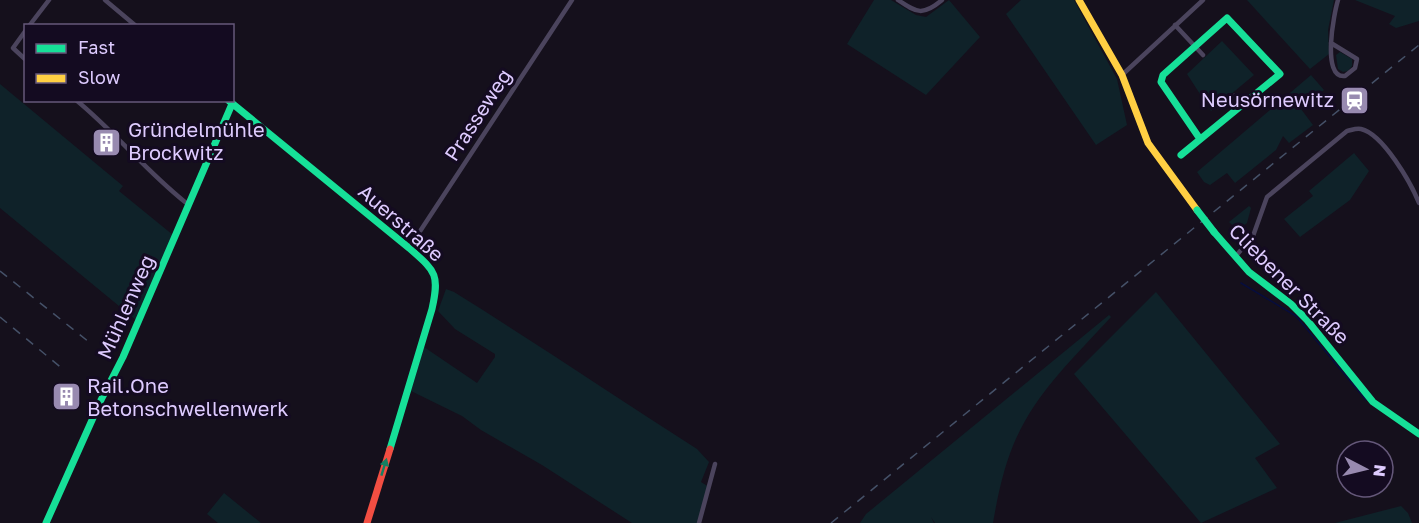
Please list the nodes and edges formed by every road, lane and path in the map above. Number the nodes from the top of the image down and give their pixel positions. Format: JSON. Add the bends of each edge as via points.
{"nodes":[{"id":1,"x":50,"y":0,"type":"edge"},
{"id":2,"x":105,"y":0,"type":"edge"},
{"id":3,"x":572,"y":0,"type":"edge"},
{"id":4,"x":942,"y":0,"type":"edge"},
{"id":5,"x":1079,"y":0,"type":"edge"},
{"id":6,"x":1203,"y":0,"type":"edge"},
{"id":7,"x":1338,"y":0,"type":"edge"},
{"id":8,"x":901,"y":1,"type":"edge"},
{"id":9,"x":31,"y":24,"type":"edge"},
{"id":10,"x":134,"y":24,"type":"edge"},
{"id":11,"x":1175,"y":25,"type":"junction"},
{"id":12,"x":24,"y":33,"type":"edge"},
{"id":13,"x":1332,"y":43,"type":"junction"},
{"id":14,"x":1195,"y":46,"type":"junction"},
{"id":15,"x":1203,"y":55,"type":"dead end"},
{"id":16,"x":24,"y":58,"type":"edge"},
{"id":17,"x":1122,"y":75,"type":"junction"},
{"id":18,"x":1234,"y":96,"type":"dead end"},
{"id":19,"x":78,"y":102,"type":"edge"},
{"id":20,"x":230,"y":102,"type":"edge"},
{"id":21,"x":1242,"y":106,"type":"junction"},
{"id":22,"x":1200,"y":139,"type":"junction"},
{"id":23,"x":1181,"y":156,"type":"dead end"},
{"id":24,"x":187,"y":203,"type":"junction"},
{"id":25,"x":1419,"y":203,"type":"edge"},
{"id":26,"x":409,"y":248,"type":"junction"},
{"id":27,"x":1235,"y":257,"type":"junction"},
{"id":28,"x":1419,"y":434,"type":"edge"},
{"id":29,"x":715,"y":464,"type":"dead end"},
{"id":30,"x":46,"y":523,"type":"edge"},
{"id":31,"x":367,"y":523,"type":"edge"},
{"id":32,"x":699,"y":523,"type":"edge"}],
"edges":[{"from":1,"to":9,"type":"street"},
{"from":2,"to":10,"type":"street"},
{"from":3,"to":26,"type":"street","name":"Prasseweg"},
{"from":4,"to":8,"type":"street","via":[[922,11]]},
{"from":5,"to":17,"type":"street","name":"Cliebener Straße"},
{"from":6,"to":11,"type":"street"},
{"from":7,"to":13,"type":"street","via":[[1331,27]]},
{"from":11,"to":14,"type":"street"},
{"from":11,"to":17,"type":"street"},
{"from":12,"to":16,"type":"street","via":[[13,48]]},
{"from":13,"to":13,"type":"street","via":[[1333,71],[1345,76],[1355,68],[1357,59]]},
{"from":14,"to":15,"type":"street"},
{"from":14,"to":21,"type":"street","via":[[1227,18],[1280,74]]},
{"from":14,"to":22,"type":"street","via":[[1163,75],[1161,82]]},
{"from":17,"to":27,"type":"street","name":"Cliebener Straße","bridge":true,"via":[[1148,143]]},
{"from":18,"to":21,"type":"street"},
{"from":19,"to":24,"type":"street"},
{"from":20,"to":24,"type":"street","name":"Mühlenweg"},
{"from":20,"to":26,"type":"street","name":"Auerstraße"},
{"from":21,"to":22,"type":"street"},
{"from":22,"to":23,"type":"street"},
{"from":24,"to":30,"type":"street","name":"Mühlenweg","via":[[123,357]]},
{"from":25,"to":27,"type":"street","via":[[1401,169],[1378,142],[1360,128],[1347,131],[1268,197],[1254,236]]},
{"from":31,"to":26,"type":"street","name":"Auerstraße","one_way":true,"via":[[438,286],[431,267]]},
{"from":27,"to":28,"type":"street","name":"Cliebener Straße","via":[[1307,320],[1373,402]]},
{"from":29,"to":32,"type":"street"}]}
